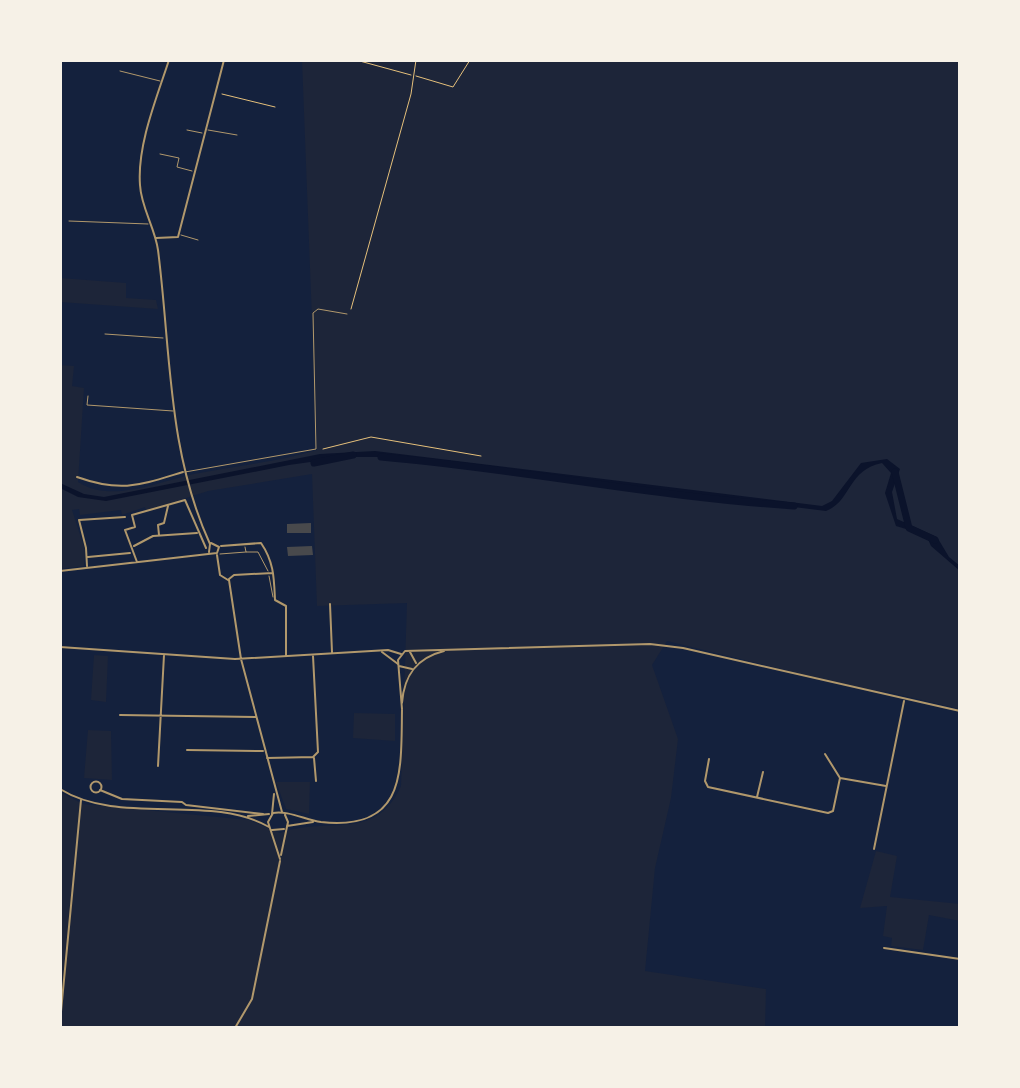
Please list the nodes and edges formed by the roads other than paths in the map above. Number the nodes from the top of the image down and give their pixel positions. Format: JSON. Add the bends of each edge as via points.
{"nodes":[{"id":1,"x":169,"y":60,"type":"edge"},
{"id":2,"x":224,"y":60,"type":"edge"},
{"id":3,"x":120,"y":71,"type":"dead end"},
{"id":4,"x":162,"y":82,"type":"junction"},
{"id":5,"x":187,"y":130,"type":"dead end"},
{"id":6,"x":205,"y":132,"type":"junction"},
{"id":7,"x":237,"y":135,"type":"dead end"},
{"id":8,"x":160,"y":154,"type":"dead end"},
{"id":9,"x":194,"y":172,"type":"junction"},
{"id":10,"x":69,"y":221,"type":"dead end"},
{"id":11,"x":150,"y":223,"type":"junction"},
{"id":12,"x":179,"y":235,"type":"junction"},
{"id":13,"x":155,"y":238,"type":"junction"},
{"id":14,"x":198,"y":240,"type":"dead end"},
{"id":15,"x":347,"y":314,"type":"road end"},
{"id":16,"x":105,"y":334,"type":"dead end"},
{"id":17,"x":166,"y":338,"type":"junction"},
{"id":18,"x":88,"y":396,"type":"dead end"},
{"id":19,"x":173,"y":411,"type":"junction"},
{"id":20,"x":184,"y":474,"type":"junction"},
{"id":21,"x":77,"y":477,"type":"dead end"},
{"id":22,"x":168,"y":505,"type":"junction"},
{"id":23,"x":125,"y":517,"type":"dead end"},
{"id":24,"x":198,"y":533,"type":"junction"},
{"id":25,"x":160,"y":536,"type":"junction"},
{"id":26,"x":210,"y":544,"type":"junction"},
{"id":27,"x":245,"y":544,"type":"junction"},
{"id":28,"x":133,"y":546,"type":"junction"},
{"id":29,"x":219,"y":546,"type":"junction"},
{"id":30,"x":209,"y":551,"type":"junction"},
{"id":31,"x":246,"y":552,"type":"junction"},
{"id":32,"x":130,"y":553,"type":"dead end"},
{"id":33,"x":217,"y":554,"type":"junction"},
{"id":34,"x":87,"y":558,"type":"junction"},
{"id":35,"x":137,"y":563,"type":"junction"},
{"id":36,"x":87,"y":568,"type":"junction"},
{"id":37,"x":60,"y":571,"type":"edge"},
{"id":38,"x":269,"y":573,"type":"junction"},
{"id":39,"x":274,"y":573,"type":"junction"},
{"id":40,"x":229,"y":580,"type":"junction"},
{"id":41,"x":275,"y":598,"type":"junction"},
{"id":42,"x":330,"y":604,"type":"dead end"},
{"id":43,"x":60,"y":647,"type":"edge"},
{"id":44,"x":453,"y":649,"type":"junction"},
{"id":45,"x":381,"y":651,"type":"junction"},
{"id":46,"x":405,"y":651,"type":"junction"},
{"id":47,"x":332,"y":653,"type":"junction"},
{"id":48,"x":164,"y":654,"type":"junction"},
{"id":49,"x":401,"y":654,"type":"junction"},
{"id":50,"x":313,"y":655,"type":"junction"},
{"id":51,"x":286,"y":656,"type":"junction"},
{"id":52,"x":241,"y":659,"type":"junction"},
{"id":53,"x":398,"y":664,"type":"junction"},
{"id":54,"x":414,"y":667,"type":"junction"},
{"id":55,"x":904,"y":701,"type":"junction"},
{"id":56,"x":402,"y":709,"type":"junction"},
{"id":57,"x":960,"y":711,"type":"edge"},
{"id":58,"x":120,"y":715,"type":"dead end"},
{"id":59,"x":161,"y":716,"type":"junction"},
{"id":60,"x":256,"y":717,"type":"junction"},
{"id":61,"x":187,"y":750,"type":"dead end"},
{"id":62,"x":264,"y":751,"type":"junction"},
{"id":63,"x":825,"y":754,"type":"dead end"},
{"id":64,"x":313,"y":757,"type":"junction"},
{"id":65,"x":266,"y":758,"type":"junction"},
{"id":66,"x":709,"y":759,"type":"dead end"},
{"id":67,"x":158,"y":766,"type":"dead end"},
{"id":68,"x":763,"y":772,"type":"dead end"},
{"id":69,"x":840,"y":778,"type":"junction"},
{"id":70,"x":316,"y":781,"type":"dead end"},
{"id":71,"x":887,"y":786,"type":"junction"},
{"id":72,"x":60,"y":789,"type":"edge"},
{"id":73,"x":100,"y":790,"type":"dead end"},
{"id":74,"x":274,"y":793,"type":"junction"},
{"id":75,"x":757,"y":798,"type":"junction"},
{"id":76,"x":81,"y":799,"type":"junction"},
{"id":77,"x":186,"y":805,"type":"junction"},
{"id":78,"x":185,"y":811,"type":"junction"},
{"id":79,"x":283,"y":813,"type":"junction"},
{"id":80,"x":265,"y":814,"type":"junction"},
{"id":81,"x":271,"y":814,"type":"junction"},
{"id":82,"x":243,"y":816,"type":"junction"},
{"id":83,"x":318,"y":822,"type":"junction"},
{"id":84,"x":287,"y":826,"type":"junction"},
{"id":85,"x":270,"y":828,"type":"junction"},
{"id":86,"x":275,"y":838,"type":"junction"},
{"id":87,"x":283,"y":845,"type":"junction"},
{"id":88,"x":874,"y":849,"type":"dead end"},
{"id":89,"x":280,"y":859,"type":"junction"},
{"id":90,"x":884,"y":948,"type":"dead end"},
{"id":91,"x":960,"y":959,"type":"edge"},
{"id":92,"x":960,"y":1018,"type":"edge"},
{"id":93,"x":60,"y":1022,"type":"edge"},
{"id":94,"x":235,"y":1028,"type":"edge"},
{"id":95,"x":959,"y":1028,"type":"edge"}],
"edges":[{"from":1,"to":4,"type":"street"},
{"from":2,"to":6,"type":"street"},
{"from":3,"to":4,"type":"street"},
{"from":4,"to":11,"type":"street","via":[[140,178]]},
{"from":5,"to":6,"type":"street"},
{"from":6,"to":7,"type":"street"},
{"from":6,"to":9,"type":"street"},
{"from":8,"to":9,"type":"street","via":[[179,158],[177,167]]},
{"from":9,"to":12,"type":"street"},
{"from":10,"to":11,"type":"street"},
{"from":11,"to":13,"type":"street"},
{"from":12,"to":13,"type":"street","via":[[174,240]]},
{"from":12,"to":14,"type":"street"},
{"from":13,"to":17,"type":"street"},
{"from":15,"to":20,"type":"street","via":[[318,309],[313,313],[316,449]]},
{"from":16,"to":17,"type":"street"},
{"from":17,"to":19,"type":"street"},
{"from":18,"to":19,"type":"street","via":[[87,405]]},
{"from":19,"to":20,"type":"street"},
{"from":20,"to":21,"type":"street","via":[[134,487],[101,486]]},
{"from":20,"to":26,"type":"street"},
{"from":22,"to":24,"type":"street","via":[[185,500]]},
{"from":22,"to":25,"type":"street","via":[[164,523],[158,525]]},
{"from":22,"to":28,"type":"street","via":[[132,515],[135,527],[125,530]]},
{"from":23,"to":34,"type":"street","via":[[79,520]]},
{"from":24,"to":25,"type":"street"},
{"from":24,"to":30,"type":"street"},
{"from":25,"to":28,"type":"street"},
{"from":26,"to":29,"type":"street"},
{"from":26,"to":30,"type":"street"},
{"from":27,"to":29,"type":"street"},
{"from":27,"to":31,"type":"street"},
{"from":27,"to":39,"type":"street","via":[[261,543]]},
{"from":28,"to":35,"type":"street"},
{"from":29,"to":33,"type":"street"},
{"from":30,"to":33,"type":"street"},
{"from":30,"to":35,"type":"street"},
{"from":31,"to":33,"type":"street"},
{"from":31,"to":38,"type":"street","via":[[258,552]]},
{"from":32,"to":34,"type":"street"},
{"from":33,"to":40,"type":"street","via":[[220,575]]},
{"from":34,"to":36,"type":"street"},
{"from":35,"to":36,"type":"street"},
{"from":36,"to":37,"type":"street"},
{"from":38,"to":39,"type":"street"},
{"from":38,"to":40,"type":"street","via":[[233,575]]},
{"from":38,"to":41,"type":"street","via":[[270,595]]},
{"from":39,"to":41,"type":"street"},
{"from":40,"to":52,"type":"street"},
{"from":41,"to":51,"type":"street","via":[[286,606]]},
{"from":42,"to":47,"type":"street"},
{"from":43,"to":48,"type":"street"},
{"from":44,"to":46,"type":"street"},
{"from":44,"to":54,"type":"street"},
{"from":44,"to":55,"type":"street","via":[[650,644]]},
{"from":45,"to":47,"type":"street"},
{"from":45,"to":49,"type":"street"},
{"from":45,"to":53,"type":"street"},
{"from":46,"to":49,"type":"street"},
{"from":46,"to":54,"type":"street","via":[[415,655]]},
{"from":47,"to":50,"type":"street"},
{"from":48,"to":52,"type":"street"},
{"from":48,"to":59,"type":"street"},
{"from":49,"to":53,"type":"street"},
{"from":50,"to":51,"type":"street"},
{"from":50,"to":64,"type":"street","via":[[318,752]]},
{"from":51,"to":52,"type":"street"},
{"from":52,"to":60,"type":"street"},
{"from":53,"to":54,"type":"street"},
{"from":53,"to":56,"type":"street"},
{"from":54,"to":56,"type":"street","via":[[404,685]]},
{"from":55,"to":57,"type":"street"},
{"from":55,"to":71,"type":"street"},
{"from":56,"to":83,"type":"street","via":[[400,778],[392,798],[359,822]]},
{"from":58,"to":59,"type":"street"},
{"from":59,"to":60,"type":"street"},
{"from":59,"to":67,"type":"street"},
{"from":60,"to":62,"type":"street"},
{"from":61,"to":62,"type":"street"},
{"from":62,"to":65,"type":"street"},
{"from":63,"to":69,"type":"street"},
{"from":64,"to":65,"type":"street"},
{"from":64,"to":70,"type":"street"},
{"from":65,"to":74,"type":"street"},
{"from":66,"to":75,"type":"street","via":[[708,787]]},
{"from":68,"to":75,"type":"street"},
{"from":69,"to":71,"type":"street"},
{"from":69,"to":75,"type":"street","via":[[833,811],[828,813]]},
{"from":71,"to":88,"type":"street"},
{"from":72,"to":76,"type":"street"},
{"from":73,"to":77,"type":"street","via":[[115,798]]},
{"from":74,"to":79,"type":"street"},
{"from":74,"to":81,"type":"street"},
{"from":76,"to":78,"type":"street"},
{"from":76,"to":93,"type":"street"},
{"from":77,"to":78,"type":"street"},
{"from":77,"to":80,"type":"street"},
{"from":78,"to":82,"type":"street"},
{"from":79,"to":81,"type":"street"},
{"from":79,"to":83,"type":"street"},
{"from":79,"to":84,"type":"street"},
{"from":80,"to":81,"type":"street"},
{"from":80,"to":82,"type":"street"},
{"from":81,"to":85,"type":"street"},
{"from":82,"to":85,"type":"street"},
{"from":83,"to":84,"type":"street"},
{"from":84,"to":85,"type":"street","via":[[281,831]]},
{"from":84,"to":87,"type":"street"},
{"from":85,"to":86,"type":"street"},
{"from":86,"to":87,"type":"street"},
{"from":86,"to":89,"type":"street"},
{"from":87,"to":89,"type":"street"},
{"from":89,"to":94,"type":"street","via":[[252,999]]},
{"from":90,"to":91,"type":"street"},
{"from":92,"to":95,"type":"street"}]}
